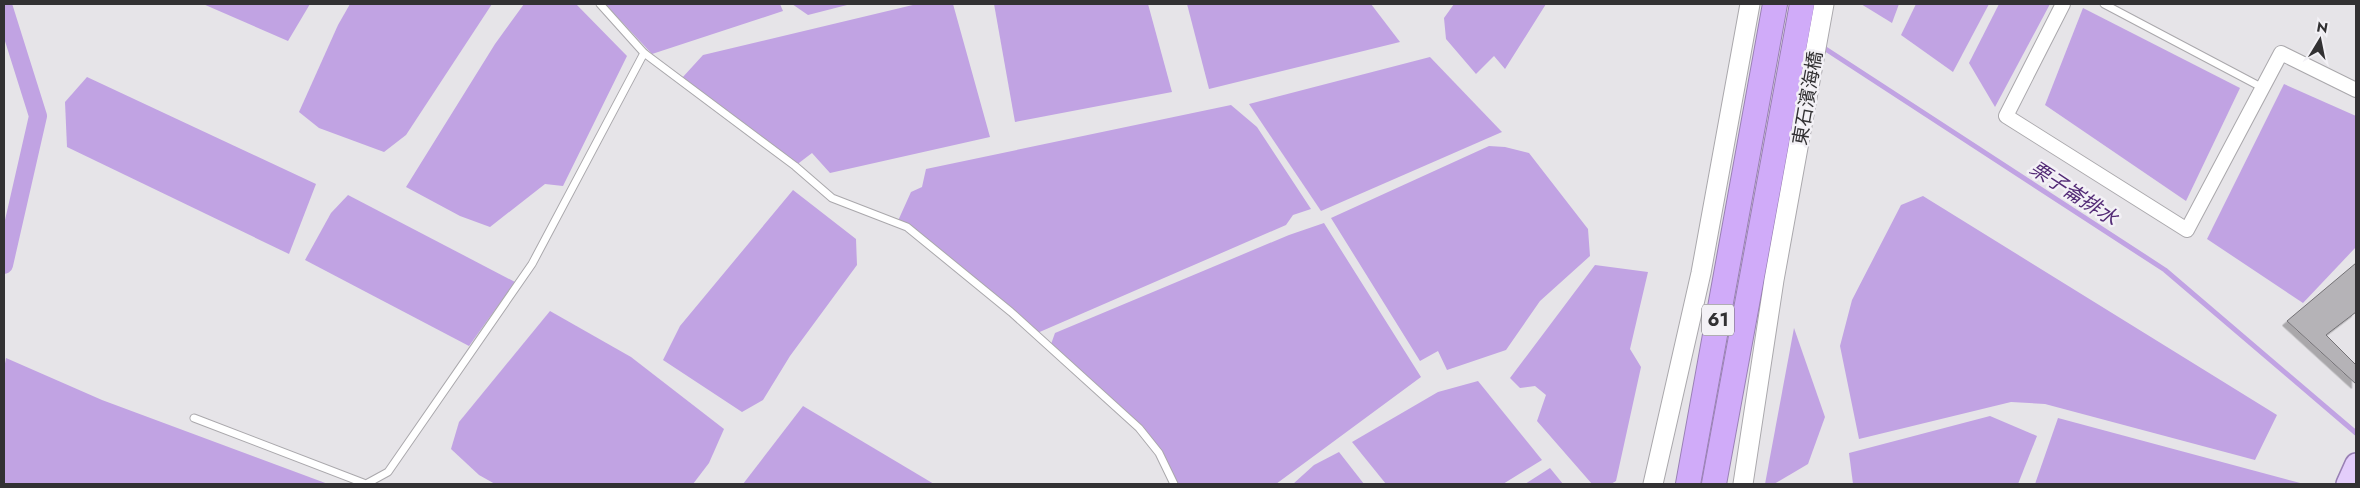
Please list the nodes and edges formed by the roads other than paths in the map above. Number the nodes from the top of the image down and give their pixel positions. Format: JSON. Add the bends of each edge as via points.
{"nodes":[{"id":1,"x":600,"y":4,"type":"edge"},
{"id":2,"x":1750,"y":4,"type":"edge"},
{"id":3,"x":1775,"y":4,"type":"edge"},
{"id":4,"x":1802,"y":4,"type":"edge"},
{"id":5,"x":1824,"y":4,"type":"edge"},
{"id":6,"x":2063,"y":4,"type":"edge"},
{"id":7,"x":2104,"y":4,"type":"edge"},
{"id":8,"x":644,"y":53,"type":"junction"},
{"id":9,"x":2263,"y":88,"type":"junction"},
{"id":10,"x":2356,"y":90,"type":"edge"},
{"id":11,"x":194,"y":418,"type":"dead end"},
{"id":12,"x":2356,"y":464,"type":"edge"},
{"id":13,"x":1174,"y":484,"type":"edge"},
{"id":14,"x":1653,"y":484,"type":"edge"},
{"id":15,"x":1688,"y":484,"type":"edge"},
{"id":16,"x":1714,"y":484,"type":"edge"},
{"id":17,"x":1743,"y":484,"type":"edge"},
{"id":18,"x":2347,"y":484,"type":"edge"}],
"edges":[{"from":1,"to":8,"type":"lane"},
{"from":2,"to":14,"type":"street","via":[[1700,273]]},
{"from":3,"to":15,"type":"highway","number":"61"},
{"from":4,"to":16,"type":"highway","name":"東石濱海橋","number":"61"},
{"from":5,"to":17,"type":"street","name":"東石濱海橋","via":[[1789,193]]},
{"from":6,"to":9,"type":"street","via":[[2006,116],[2187,230]]},
{"from":7,"to":9,"type":"lane"},
{"from":8,"to":11,"type":"lane","via":[[532,264],[388,472],[366,484]]},
{"from":8,"to":13,"type":"lane","via":[[795,166],[832,198],[907,227],[1011,312],[1139,428],[1159,453]]},
{"from":9,"to":10,"type":"street","via":[[2281,54]]},
{"from":12,"to":18,"type":"main road"}]}
